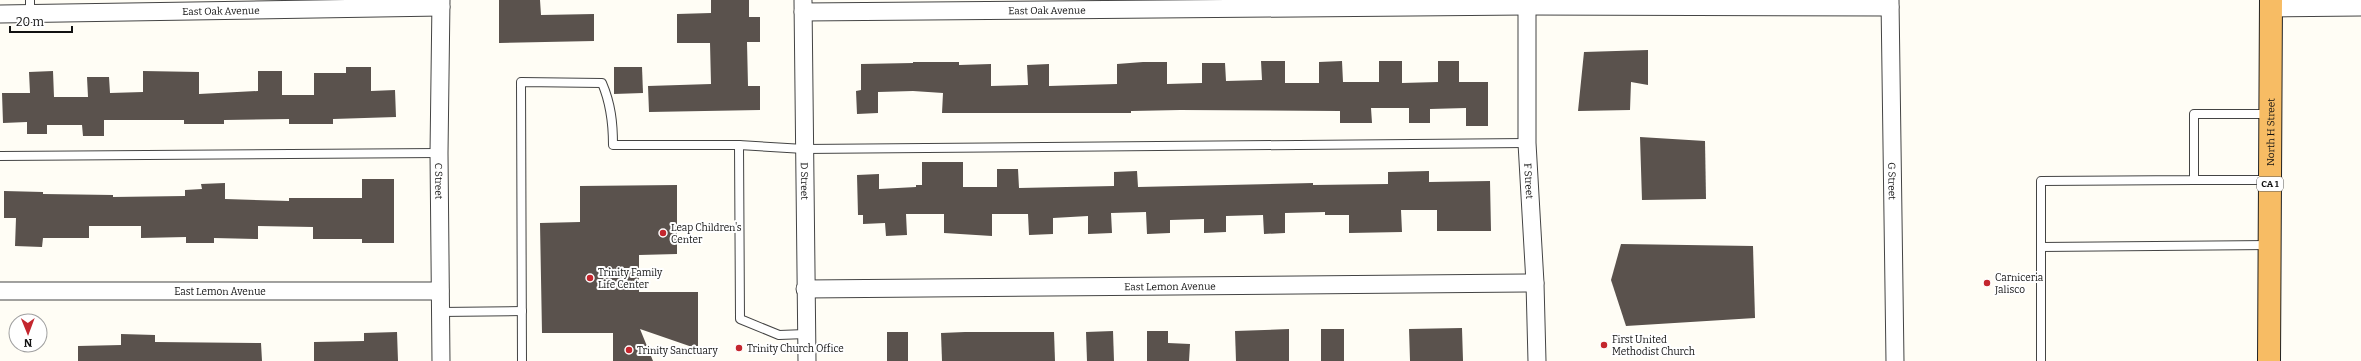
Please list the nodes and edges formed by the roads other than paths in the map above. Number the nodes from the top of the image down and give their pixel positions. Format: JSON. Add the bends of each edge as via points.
{"nodes":[{"id":1,"x":1527,"y":3,"type":"edge"},
{"id":2,"x":1701,"y":3,"type":"edge"},
{"id":3,"x":441,"y":4,"type":"edge"},
{"id":4,"x":1890,"y":4,"type":"edge"},
{"id":5,"x":2271,"y":4,"type":"edge"},
{"id":6,"x":171,"y":5,"type":"edge"},
{"id":7,"x":803,"y":6,"type":"edge"},
{"id":8,"x":30,"y":7,"type":"edge"},
{"id":9,"x":2361,"y":7,"type":"edge"},
{"id":10,"x":0,"y":14,"type":"edge"},
{"id":11,"x":2270,"y":114,"type":"junction"},
{"id":12,"x":1527,"y":143,"type":"junction"},
{"id":13,"x":739,"y":145,"type":"junction"},
{"id":14,"x":804,"y":150,"type":"junction"},
{"id":15,"x":439,"y":153,"type":"junction"},
{"id":16,"x":0,"y":156,"type":"edge"},
{"id":17,"x":2194,"y":180,"type":"junction"},
{"id":18,"x":2270,"y":180,"type":"junction"},
{"id":19,"x":2270,"y":245,"type":"junction"},
{"id":20,"x":2041,"y":247,"type":"junction"},
{"id":21,"x":1535,"y":283,"type":"junction"},
{"id":22,"x":806,"y":289,"type":"junction"},
{"id":23,"x":0,"y":291,"type":"edge"},
{"id":24,"x":440,"y":291,"type":"junction"},
{"id":25,"x":522,"y":311,"type":"junction"},
{"id":26,"x":440,"y":312,"type":"junction"},
{"id":27,"x":806,"y":334,"type":"junction"},
{"id":28,"x":441,"y":361,"type":"edge"},
{"id":29,"x":522,"y":361,"type":"edge"},
{"id":30,"x":807,"y":361,"type":"edge"},
{"id":31,"x":1537,"y":361,"type":"edge"},
{"id":32,"x":1895,"y":361,"type":"edge"},
{"id":33,"x":2041,"y":361,"type":"edge"},
{"id":34,"x":2269,"y":361,"type":"edge"}],
"edges":[{"from":1,"to":2,"type":"street","name":"East Oak Avenue"},
{"from":1,"to":7,"type":"street","name":"East Oak Avenue"},
{"from":1,"to":12,"type":"street","name":"F Street"},
{"from":2,"to":4,"type":"street","name":"East Oak Avenue"},
{"from":3,"to":6,"type":"street","name":"East Oak Avenue"},
{"from":3,"to":15,"type":"street","name":"C Street"},
{"from":4,"to":32,"type":"street","name":"G Street"},
{"from":5,"to":9,"type":"street"},
{"from":5,"to":11,"type":"highway","name":"North H Street","number":"CA 1"},
{"from":6,"to":8,"type":"street","name":"East Oak Avenue"},
{"from":7,"to":14,"type":"street","name":"D Street"},
{"from":8,"to":10,"type":"street","name":"East Oak Avenue"},
{"from":11,"to":17,"type":"lane","via":[[2194,114]]},
{"from":11,"to":18,"type":"highway","name":"North H Street","number":"CA 1"},
{"from":12,"to":14,"type":"lane"},
{"from":12,"to":21,"type":"street","name":"F Street"},
{"from":13,"to":14,"type":"lane"},
{"from":13,"to":25,"type":"lane","via":[[614,145],[613,119],[602,83],[521,82]]},
{"from":13,"to":27,"type":"lane","via":[[740,319],[779,335]]},
{"from":14,"to":22,"type":"street","name":"D Street"},
{"from":15,"to":16,"type":"lane"},
{"from":15,"to":24,"type":"street","name":"C Street"},
{"from":17,"to":18,"type":"lane"},
{"from":17,"to":20,"type":"lane","via":[[2041,180]]},
{"from":18,"to":19,"type":"highway","name":"North H Street","number":"CA 1"},
{"from":19,"to":20,"type":"lane"},
{"from":19,"to":34,"type":"highway","name":"North H Street","number":"CA 1"},
{"from":20,"to":33,"type":"lane"},
{"from":21,"to":22,"type":"street","name":"East Lemon Avenue"},
{"from":21,"to":31,"type":"street","name":"F Street"},
{"from":22,"to":27,"type":"street","name":"D Street"},
{"from":23,"to":24,"type":"street","name":"East Lemon Avenue"},
{"from":24,"to":26,"type":"street","name":"C Street"},
{"from":25,"to":26,"type":"lane"},
{"from":25,"to":29,"type":"lane"},
{"from":26,"to":28,"type":"street","name":"C Street"},
{"from":27,"to":30,"type":"street","name":"D Street"}]}
